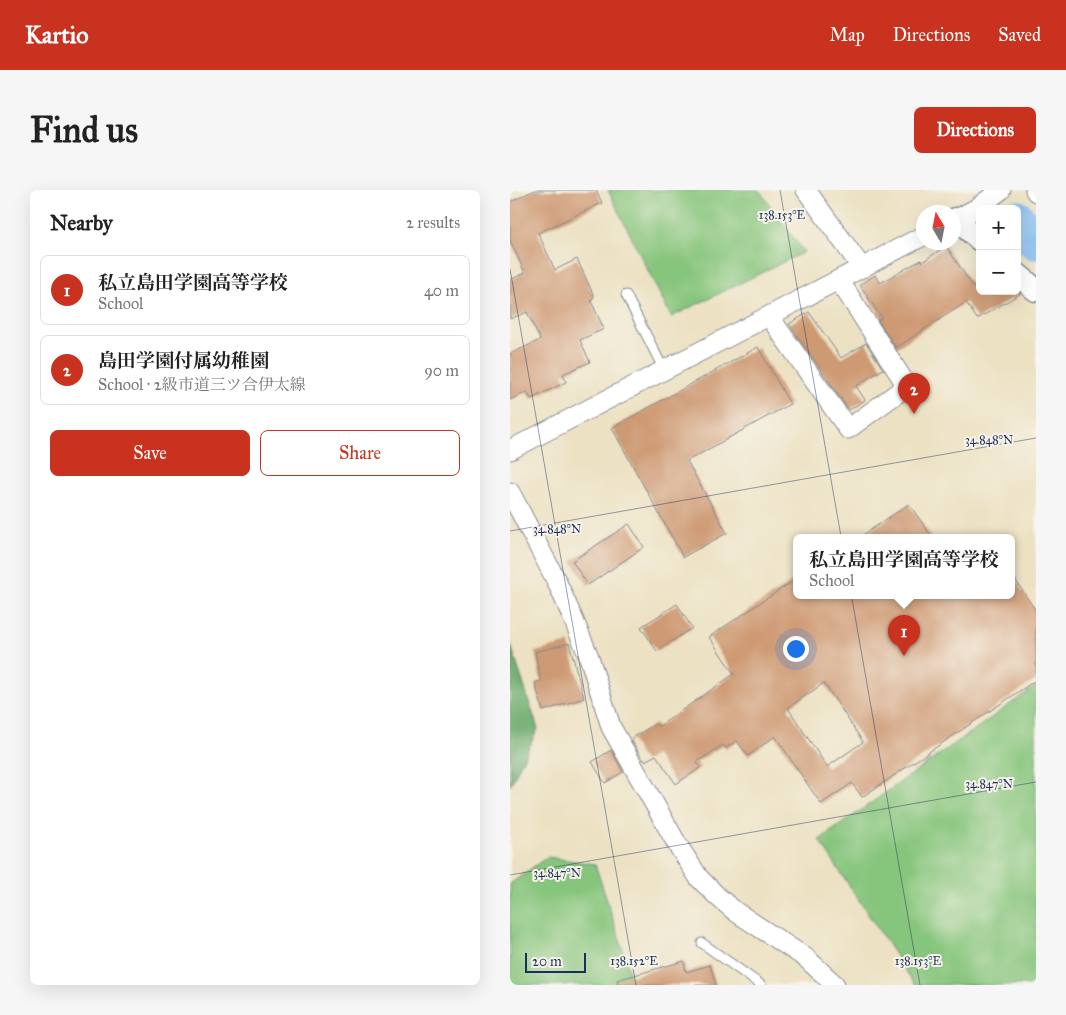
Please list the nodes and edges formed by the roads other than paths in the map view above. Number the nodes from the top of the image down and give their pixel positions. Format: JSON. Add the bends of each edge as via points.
{"nodes":[{"id":1,"x":806,"y":190,"type":"edge"},
{"id":2,"x":1001,"y":190,"type":"edge"},
{"id":3,"x":961,"y":216,"type":"edge"},
{"id":4,"x":961,"y":225,"type":"edge"},
{"id":5,"x":976,"y":237,"type":"edge"},
{"id":6,"x":916,"y":240,"type":"edge"},
{"id":7,"x":862,"y":268,"type":"junction"},
{"id":8,"x":1021,"y":277,"type":"edge"},
{"id":9,"x":839,"y":280,"type":"junction"},
{"id":10,"x":1036,"y":290,"type":"edge"},
{"id":11,"x":626,"y":295,"type":"dead end"},
{"id":12,"x":769,"y":316,"type":"junction"},
{"id":13,"x":664,"y":370,"type":"junction"},
{"id":14,"x":510,"y":450,"type":"edge"},
{"id":15,"x":510,"y":492,"type":"edge"},
{"id":16,"x":702,"y":943,"type":"dead end"},
{"id":17,"x":761,"y":985,"type":"edge"},
{"id":18,"x":835,"y":985,"type":"edge"}],
"edges":[{"from":1,"to":7,"type":"street"},
{"from":2,"to":3,"type":"street"},
{"from":4,"to":5,"type":"street"},
{"from":6,"to":7,"type":"street"},
{"from":7,"to":9,"type":"street"},
{"from":8,"to":10,"type":"street"},
{"from":9,"to":12,"type":"street"},
{"from":9,"to":12,"type":"street","via":[[907,386],[848,429]]},
{"from":11,"to":13,"type":"lane"},
{"from":12,"to":13,"type":"street"},
{"from":13,"to":14,"type":"street"},
{"from":15,"to":18,"type":"street","via":[[572,616],[611,727],[694,871],[736,912],[806,958]]},
{"from":16,"to":17,"type":"lane"}]}
